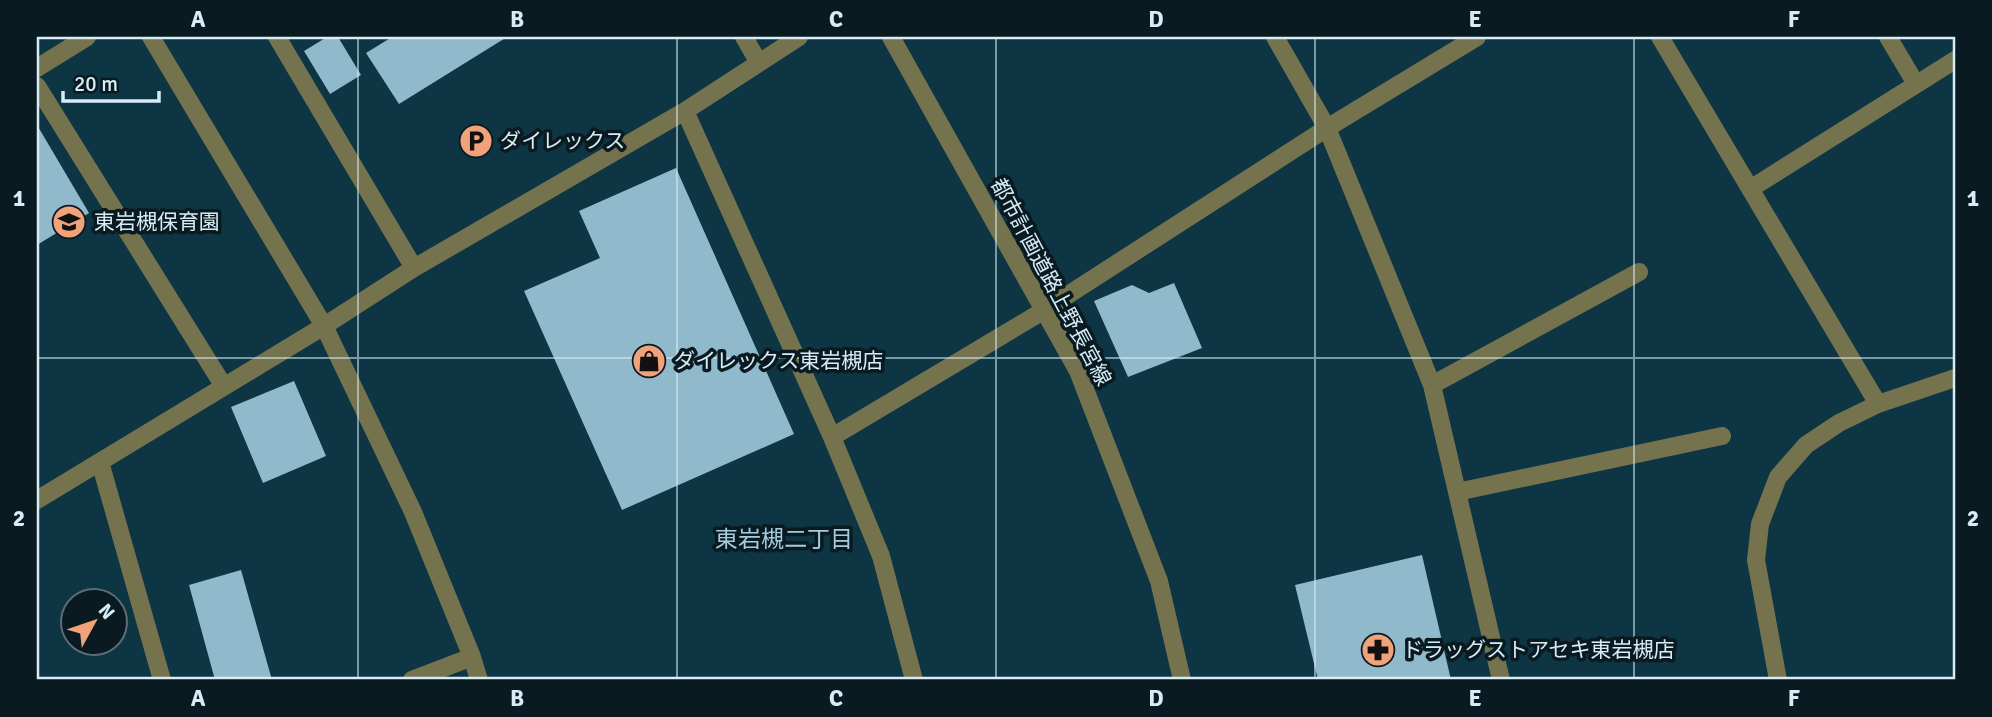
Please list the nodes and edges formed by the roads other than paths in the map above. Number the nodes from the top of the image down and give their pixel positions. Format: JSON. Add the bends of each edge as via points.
{"nodes":[{"id":1,"x":87,"y":37,"type":"edge"},
{"id":2,"x":151,"y":37,"type":"edge"},
{"id":3,"x":277,"y":37,"type":"edge"},
{"id":4,"x":744,"y":37,"type":"edge"},
{"id":5,"x":799,"y":37,"type":"edge"},
{"id":6,"x":891,"y":37,"type":"edge"},
{"id":7,"x":1275,"y":37,"type":"edge"},
{"id":8,"x":1477,"y":37,"type":"edge"},
{"id":9,"x":1660,"y":37,"type":"edge"},
{"id":10,"x":1888,"y":37,"type":"edge"},
{"id":11,"x":1955,"y":60,"type":"edge"},
{"id":12,"x":759,"y":63,"type":"junction"},
{"id":13,"x":37,"y":68,"type":"edge"},
{"id":14,"x":1916,"y":84,"type":"junction"},
{"id":15,"x":37,"y":86,"type":"edge"},
{"id":16,"x":685,"y":111,"type":"junction"},
{"id":17,"x":1327,"y":128,"type":"junction"},
{"id":18,"x":1750,"y":189,"type":"junction"},
{"id":19,"x":414,"y":268,"type":"junction"},
{"id":20,"x":1639,"y":272,"type":"dead end"},
{"id":21,"x":1043,"y":311,"type":"junction"},
{"id":22,"x":324,"y":326,"type":"junction"},
{"id":23,"x":1955,"y":378,"type":"edge"},
{"id":24,"x":223,"y":385,"type":"junction"},
{"id":25,"x":1432,"y":385,"type":"junction"},
{"id":26,"x":1878,"y":404,"type":"junction"},
{"id":27,"x":1722,"y":436,"type":"dead end"},
{"id":28,"x":832,"y":437,"type":"junction"},
{"id":29,"x":100,"y":463,"type":"junction"},
{"id":30,"x":1457,"y":492,"type":"junction"},
{"id":31,"x":37,"y":500,"type":"edge"},
{"id":32,"x":472,"y":657,"type":"junction"},
{"id":33,"x":162,"y":680,"type":"edge"},
{"id":34,"x":412,"y":680,"type":"edge"},
{"id":35,"x":479,"y":680,"type":"edge"},
{"id":36,"x":914,"y":680,"type":"edge"},
{"id":37,"x":1182,"y":680,"type":"edge"},
{"id":38,"x":1501,"y":680,"type":"edge"},
{"id":39,"x":1778,"y":680,"type":"edge"}],
"edges":[{"from":1,"to":13,"type":"street"},
{"from":2,"to":22,"type":"street"},
{"from":3,"to":19,"type":"street"},
{"from":4,"to":12,"type":"street"},
{"from":5,"to":12,"type":"street"},
{"from":6,"to":21,"type":"street","name":"都市計画道路上野長宮線"},
{"from":7,"to":17,"type":"street"},
{"from":8,"to":17,"type":"street"},
{"from":9,"to":18,"type":"street"},
{"from":10,"to":14,"type":"street"},
{"from":11,"to":14,"type":"street"},
{"from":12,"to":16,"type":"street"},
{"from":14,"to":18,"type":"street"},
{"from":15,"to":24,"type":"street"},
{"from":16,"to":19,"type":"street"},
{"from":16,"to":28,"type":"street"},
{"from":17,"to":21,"type":"street"},
{"from":17,"to":25,"type":"street"},
{"from":18,"to":26,"type":"street"},
{"from":19,"to":22,"type":"street"},
{"from":20,"to":25,"type":"street"},
{"from":21,"to":28,"type":"street"},
{"from":21,"to":37,"type":"street","name":"都市計画道路上野長宮線","via":[[1078,371],[1159,581]]},
{"from":22,"to":24,"type":"street"},
{"from":22,"to":32,"type":"street","via":[[413,512]]},
{"from":23,"to":26,"type":"street"},
{"from":24,"to":29,"type":"street"},
{"from":25,"to":30,"type":"street"},
{"from":26,"to":39,"type":"street","via":[[1806,445],[1778,477],[1760,524],[1756,560]]},
{"from":27,"to":30,"type":"street"},
{"from":28,"to":36,"type":"street","via":[[881,556]]},
{"from":29,"to":31,"type":"street"},
{"from":29,"to":33,"type":"street"},
{"from":30,"to":38,"type":"street"},
{"from":32,"to":34,"type":"street"},
{"from":32,"to":35,"type":"street"}]}
